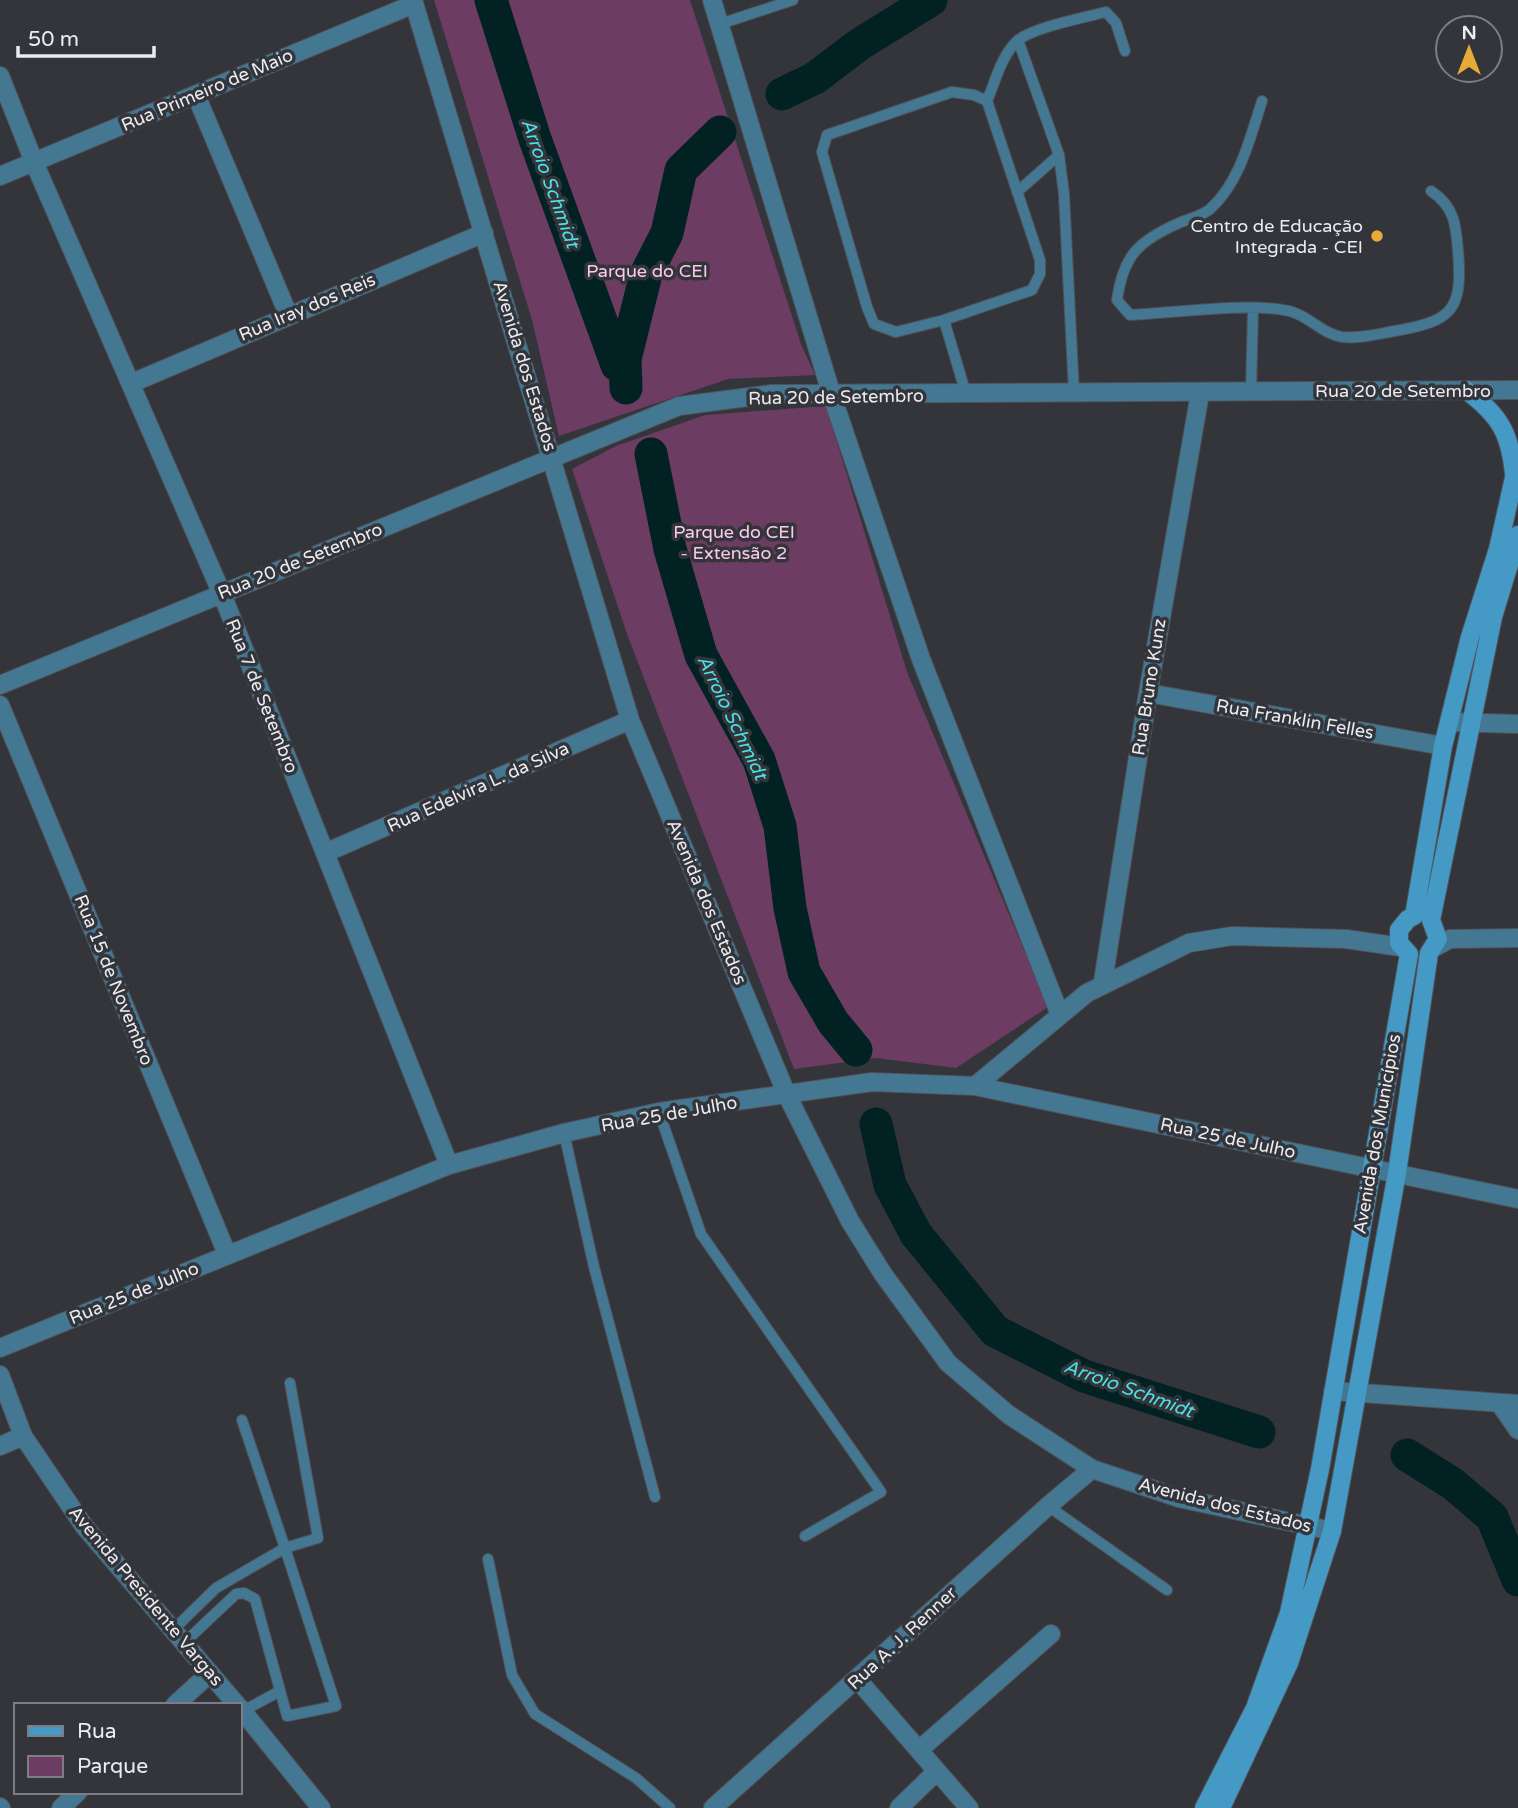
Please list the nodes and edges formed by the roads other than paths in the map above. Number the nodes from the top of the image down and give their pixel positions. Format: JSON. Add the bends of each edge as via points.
{"nodes":[{"id":1,"x":712,"y":0,"type":"edge"},
{"id":2,"x":793,"y":0,"type":"edge"},
{"id":3,"x":414,"y":2,"type":"edge"},
{"id":4,"x":720,"y":24,"type":"junction"},
{"id":5,"x":1018,"y":40,"type":"junction"},
{"id":6,"x":1125,"y":51,"type":"dead end"},
{"id":7,"x":0,"y":76,"type":"edge"},
{"id":8,"x":196,"y":95,"type":"junction"},
{"id":9,"x":1262,"y":101,"type":"dead end"},
{"id":10,"x":987,"y":102,"type":"junction"},
{"id":11,"x":1059,"y":155,"type":"junction"},
{"id":12,"x":34,"y":162,"type":"junction"},
{"id":13,"x":0,"y":176,"type":"edge"},
{"id":14,"x":1432,"y":191,"type":"dead end"},
{"id":15,"x":1017,"y":192,"type":"junction"},
{"id":16,"x":484,"y":233,"type":"junction"},
{"id":17,"x":1253,"y":309,"type":"junction"},
{"id":18,"x":288,"y":314,"type":"junction"},
{"id":19,"x":944,"y":320,"type":"junction"},
{"id":20,"x":1518,"y":378,"type":"edge"},
{"id":21,"x":132,"y":383,"type":"junction"},
{"id":22,"x":1466,"y":390,"type":"junction"},
{"id":23,"x":1518,"y":390,"type":"edge"},
{"id":24,"x":1251,"y":392,"type":"junction"},
{"id":25,"x":1074,"y":393,"type":"junction"},
{"id":26,"x":1200,"y":393,"type":"junction"},
{"id":27,"x":966,"y":394,"type":"junction"},
{"id":28,"x":832,"y":396,"type":"junction"},
{"id":29,"x":553,"y":457,"type":"junction"},
{"id":30,"x":1518,"y":460,"type":"edge"},
{"id":31,"x":1514,"y":479,"type":"junction"},
{"id":32,"x":1518,"y":535,"type":"edge"},
{"id":33,"x":222,"y":594,"type":"junction"},
{"id":34,"x":0,"y":685,"type":"edge"},
{"id":35,"x":1147,"y":693,"type":"junction"},
{"id":36,"x":0,"y":705,"type":"edge"},
{"id":37,"x":630,"y":720,"type":"junction"},
{"id":38,"x":1449,"y":722,"type":"junction"},
{"id":39,"x":1471,"y":724,"type":"junction"},
{"id":40,"x":1518,"y":724,"type":"edge"},
{"id":41,"x":1443,"y":746,"type":"junction"},
{"id":42,"x":326,"y":853,"type":"junction"},
{"id":43,"x":1433,"y":934,"type":"junction"},
{"id":44,"x":1518,"y":938,"type":"edge"},
{"id":45,"x":1403,"y":944,"type":"junction"},
{"id":46,"x":1103,"y":982,"type":"junction"},
{"id":47,"x":1060,"y":1015,"type":"junction"},
{"id":48,"x":975,"y":1086,"type":"junction"},
{"id":49,"x":786,"y":1095,"type":"junction"},
{"id":50,"x":659,"y":1112,"type":"junction"},
{"id":51,"x":564,"y":1133,"type":"junction"},
{"id":52,"x":449,"y":1165,"type":"junction"},
{"id":53,"x":1370,"y":1167,"type":"junction"},
{"id":54,"x":1397,"y":1173,"type":"junction"},
{"id":55,"x":1518,"y":1199,"type":"edge"},
{"id":56,"x":227,"y":1254,"type":"junction"},
{"id":57,"x":0,"y":1348,"type":"edge"},
{"id":58,"x":0,"y":1375,"type":"edge"},
{"id":59,"x":290,"y":1383,"type":"dead end"},
{"id":60,"x":1334,"y":1391,"type":"junction"},
{"id":61,"x":1359,"y":1395,"type":"junction"},
{"id":62,"x":1509,"y":1404,"type":"edge"},
{"id":63,"x":242,"y":1420,"type":"dead end"},
{"id":64,"x":1518,"y":1430,"type":"edge"},
{"id":65,"x":23,"y":1436,"type":"junction"},
{"id":66,"x":0,"y":1446,"type":"edge"},
{"id":67,"x":1092,"y":1469,"type":"junction"},
{"id":68,"x":655,"y":1497,"type":"dead end"},
{"id":69,"x":1048,"y":1506,"type":"junction"},
{"id":70,"x":1309,"y":1527,"type":"junction"},
{"id":71,"x":1332,"y":1531,"type":"junction"},
{"id":72,"x":805,"y":1536,"type":"dead end"},
{"id":73,"x":285,"y":1548,"type":"junction"},
{"id":74,"x":488,"y":1559,"type":"dead end"},
{"id":75,"x":1167,"y":1590,"type":"dead end"},
{"id":76,"x":1051,"y":1634,"type":"dead end"},
{"id":77,"x":179,"y":1636,"type":"junction"},
{"id":78,"x":210,"y":1673,"type":"junction"},
{"id":79,"x":858,"y":1680,"type":"junction"},
{"id":80,"x":280,"y":1691,"type":"junction"},
{"id":81,"x":177,"y":1703,"type":"edge"},
{"id":82,"x":236,"y":1703,"type":"edge"},
{"id":83,"x":242,"y":1707,"type":"edge"},
{"id":84,"x":242,"y":1710,"type":"edge"},
{"id":85,"x":919,"y":1750,"type":"junction"},
{"id":86,"x":937,"y":1771,"type":"junction"},
{"id":87,"x":76,"y":1794,"type":"edge"},
{"id":88,"x":61,"y":1808,"type":"edge"},
{"id":89,"x":321,"y":1808,"type":"edge"},
{"id":90,"x":670,"y":1808,"type":"edge"},
{"id":91,"x":713,"y":1808,"type":"edge"},
{"id":92,"x":899,"y":1808,"type":"edge"},
{"id":93,"x":969,"y":1808,"type":"edge"},
{"id":94,"x":1203,"y":1808,"type":"edge"},
{"id":95,"x":1221,"y":1808,"type":"edge"}],
"edges":[{"from":1,"to":4,"type":"street"},
{"from":2,"to":4,"type":"lane"},
{"from":3,"to":8,"type":"street","name":"Rua Primeiro de Maio"},
{"from":3,"to":16,"type":"street","name":"Avenida dos Estados"},
{"from":4,"to":28,"type":"street"},
{"from":5,"to":6,"type":"lane","via":[[1106,12],[1116,23]]},
{"from":5,"to":10,"type":"lane","via":[[1005,58]]},
{"from":5,"to":11,"type":"lane"},
{"from":7,"to":12,"type":"street","name":"Rua 7 de Setembro"},
{"from":8,"to":12,"type":"street","name":"Rua Primeiro de Maio"},
{"from":8,"to":18,"type":"street"},
{"from":9,"to":17,"type":"lane","via":[[1237,175],[1208,211],[1155,233],[1136,249],[1121,273],[1117,300],[1129,315]]},
{"from":10,"to":15,"type":"lane"},
{"from":10,"to":19,"type":"lane","via":[[952,92],[827,135],[824,142],[825,164],[874,324],[896,332]]},
{"from":11,"to":15,"type":"lane"},
{"from":11,"to":25,"type":"lane"},
{"from":12,"to":13,"type":"street","name":"Rua Primeiro de Maio"},
{"from":12,"to":21,"type":"street","name":"Rua 7 de Setembro"},
{"from":14,"to":17,"type":"lane","via":[[1448,202],[1457,233],[1461,278],[1452,309],[1434,324],[1342,337],[1291,311]]},
{"from":15,"to":19,"type":"lane","via":[[1040,260],[1040,274],[1032,290]]},
{"from":16,"to":18,"type":"street","name":"Rua Iray dos Reis"},
{"from":16,"to":29,"type":"street","name":"Avenida dos Estados"},
{"from":17,"to":24,"type":"lane"},
{"from":18,"to":21,"type":"street","name":"Rua Iray dos Reis"},
{"from":19,"to":27,"type":"lane"},
{"from":20,"to":22,"type":"street"},
{"from":21,"to":33,"type":"street","name":"Rua 7 de Setembro"},
{"from":22,"to":23,"type":"street","name":"Rua 20 de Setembro"},
{"from":22,"to":24,"type":"street","name":"Rua 20 de Setembro"},
{"from":22,"to":31,"type":"main road","via":[[1501,423]]},
{"from":24,"to":26,"type":"street","name":"Rua 20 de Setembro"},
{"from":25,"to":26,"type":"street","name":"Rua 20 de Setembro"},
{"from":25,"to":27,"type":"street","name":"Rua 20 de Setembro"},
{"from":26,"to":35,"type":"street","name":"Rua Bruno Kunz"},
{"from":27,"to":28,"type":"street","name":"Rua 20 de Setembro"},
{"from":28,"to":29,"type":"street","name":"Rua 20 de Setembro","via":[[772,394],[679,406]]},
{"from":28,"to":47,"type":"street","via":[[921,659]]},
{"from":29,"to":33,"type":"street","name":"Rua 20 de Setembro"},
{"from":29,"to":37,"type":"street","name":"Avenida dos Estados"},
{"from":30,"to":31,"type":"main road","name":"Avenida dos Municípios"},
{"from":31,"to":38,"type":"main road","name":"Avenida dos Municípios"},
{"from":32,"to":39,"type":"main road","name":"Avenida dos Municípios","via":[[1493,617]]},
{"from":33,"to":34,"type":"street","name":"Rua 20 de Setembro"},
{"from":33,"to":42,"type":"street","name":"Rua 7 de Setembro"},
{"from":35,"to":41,"type":"street","name":"Rua Franklin Felles"},
{"from":35,"to":46,"type":"street","name":"Rua Bruno Kunz"},
{"from":36,"to":56,"type":"street","name":"Rua 15 de Novembro"},
{"from":37,"to":42,"type":"street","name":"Rua Edelvira L. da Silva"},
{"from":37,"to":49,"type":"street","name":"Avenida dos Estados"},
{"from":38,"to":39,"type":"street"},
{"from":38,"to":41,"type":"main road","name":"Avenida dos Municípios"},
{"from":39,"to":40,"type":"street"},
{"from":39,"to":43,"type":"main road","name":"Avenida dos Municípios"},
{"from":41,"to":43,"type":"main road","name":"Avenida dos Municípios"},
{"from":42,"to":52,"type":"street","name":"Rua 7 de Setembro"},
{"from":43,"to":44,"type":"street"},
{"from":43,"to":45,"type":"main road"},
{"from":43,"to":45,"type":"main road","via":[[1408,919]]},
{"from":43,"to":54,"type":"main road","name":"Avenida dos Municípios"},
{"from":45,"to":46,"type":"street","via":[[1232,936],[1189,943]]},
{"from":45,"to":53,"type":"main road","name":"Avenida dos Municípios"},
{"from":46,"to":47,"type":"street"},
{"from":47,"to":48,"type":"street"},
{"from":48,"to":49,"type":"street","name":"Rua 25 de Julho","via":[[872,1082]]},
{"from":48,"to":53,"type":"street","name":"Rua 25 de Julho"},
{"from":49,"to":50,"type":"street","name":"Rua 25 de Julho"},
{"from":49,"to":67,"type":"street","name":"Avenida dos Estados","via":[[850,1221],[948,1363],[1009,1415]]},
{"from":50,"to":51,"type":"street","name":"Rua 25 de Julho"},
{"from":50,"to":72,"type":"lane","via":[[701,1234],[881,1492]]},
{"from":51,"to":52,"type":"street","name":"Rua 25 de Julho"},
{"from":51,"to":68,"type":"lane"},
{"from":52,"to":56,"type":"street","name":"Rua 25 de Julho"},
{"from":53,"to":54,"type":"street","name":"Rua 25 de Julho"},
{"from":53,"to":60,"type":"main road","name":"Avenida dos Municípios"},
{"from":54,"to":55,"type":"street","name":"Rua 25 de Julho"},
{"from":54,"to":61,"type":"main road","name":"Avenida dos Municípios"},
{"from":56,"to":57,"type":"street","name":"Rua 25 de Julho"},
{"from":58,"to":65,"type":"street","name":"Avenida Presidente Vargas"},
{"from":59,"to":73,"type":"lane","via":[[318,1538]]},
{"from":60,"to":61,"type":"street"},
{"from":60,"to":70,"type":"main road","name":"Avenida dos Municípios"},
{"from":61,"to":62,"type":"street"},
{"from":61,"to":71,"type":"main road","name":"Avenida dos Municípios"},
{"from":62,"to":64,"type":"street"},
{"from":63,"to":73,"type":"lane"},
{"from":65,"to":66,"type":"street"},
{"from":65,"to":77,"type":"street","name":"Avenida Presidente Vargas","via":[[84,1527]]},
{"from":67,"to":69,"type":"street","name":"Rua A. J. Renner"},
{"from":67,"to":70,"type":"street","name":"Avenida dos Estados","via":[[1178,1498]]},
{"from":69,"to":75,"type":"lane"},
{"from":69,"to":79,"type":"street","name":"Rua A. J. Renner"},
{"from":70,"to":71,"type":"street","name":"Avenida dos Estados"},
{"from":70,"to":94,"type":"main road","name":"Avenida dos Municípios","via":[[1272,1665],[1236,1749]]},
{"from":71,"to":95,"type":"main road","name":"Avenida dos Municípios","via":[[1289,1663]]},
{"from":73,"to":77,"type":"lane","via":[[223,1582]]},
{"from":73,"to":80,"type":"lane","via":[[335,1706],[287,1716]]},
{"from":74,"to":90,"type":"lane","via":[[512,1675],[535,1714],[636,1778]]},
{"from":76,"to":85,"type":"street"},
{"from":77,"to":78,"type":"street","name":"Avenida Presidente Vargas"},
{"from":77,"to":80,"type":"lane","via":[[236,1594],[244,1593],[255,1599]]},
{"from":78,"to":81,"type":"street"},
{"from":78,"to":82,"type":"street","name":"Avenida Presidente Vargas"},
{"from":79,"to":85,"type":"street"},
{"from":79,"to":91,"type":"street","name":"Rua A. J. Renner"},
{"from":80,"to":83,"type":"lane"},
{"from":84,"to":89,"type":"street","name":"Avenida Presidente Vargas"},
{"from":85,"to":86,"type":"street"},
{"from":86,"to":92,"type":"street"},
{"from":86,"to":93,"type":"street"},
{"from":87,"to":88,"type":"street"}]}
